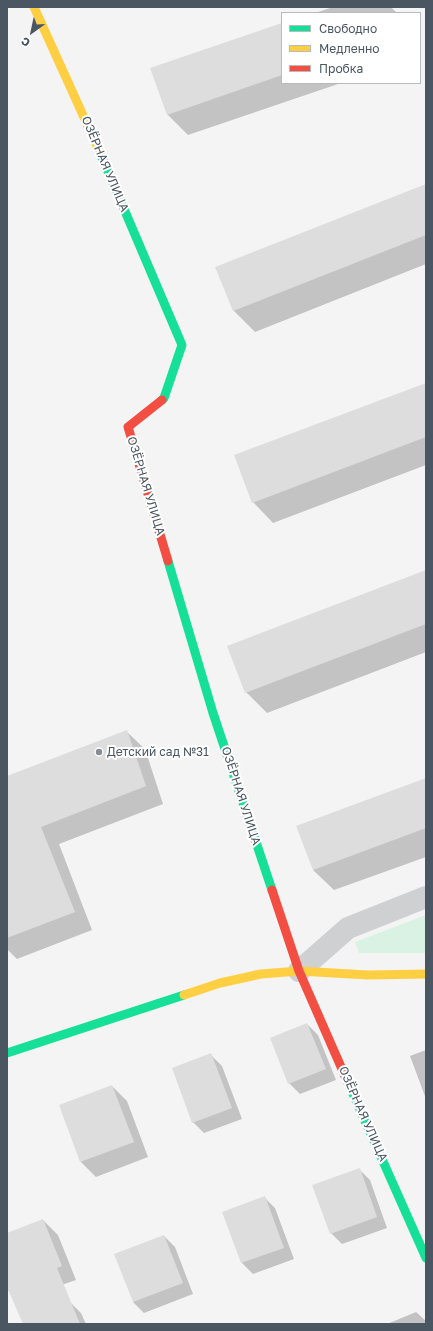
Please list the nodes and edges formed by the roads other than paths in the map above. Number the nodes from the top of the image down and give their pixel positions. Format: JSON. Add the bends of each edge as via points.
{"nodes":[{"id":1,"x":34,"y":7,"type":"edge"},
{"id":2,"x":426,"y":897,"type":"edge"},
{"id":3,"x":299,"y":971,"type":"junction"},
{"id":4,"x":426,"y":974,"type":"edge"},
{"id":5,"x":7,"y":1053,"type":"edge"},
{"id":6,"x":426,"y":1258,"type":"edge"}],
"edges":[{"from":1,"to":3,"type":"street","name":"ОЗЁРНАЯ УЛИЦА","via":[[86,121],[182,346],[164,398],[128,427],[214,713]]},
{"from":2,"to":3,"type":"street","via":[[348,928]]},
{"from":3,"to":4,"type":"street","via":[[368,975]]},
{"from":3,"to":5,"type":"street","via":[[261,974],[220,984]]},
{"from":3,"to":6,"type":"street","name":"ОЗЁРНАЯ УЛИЦА"}]}
